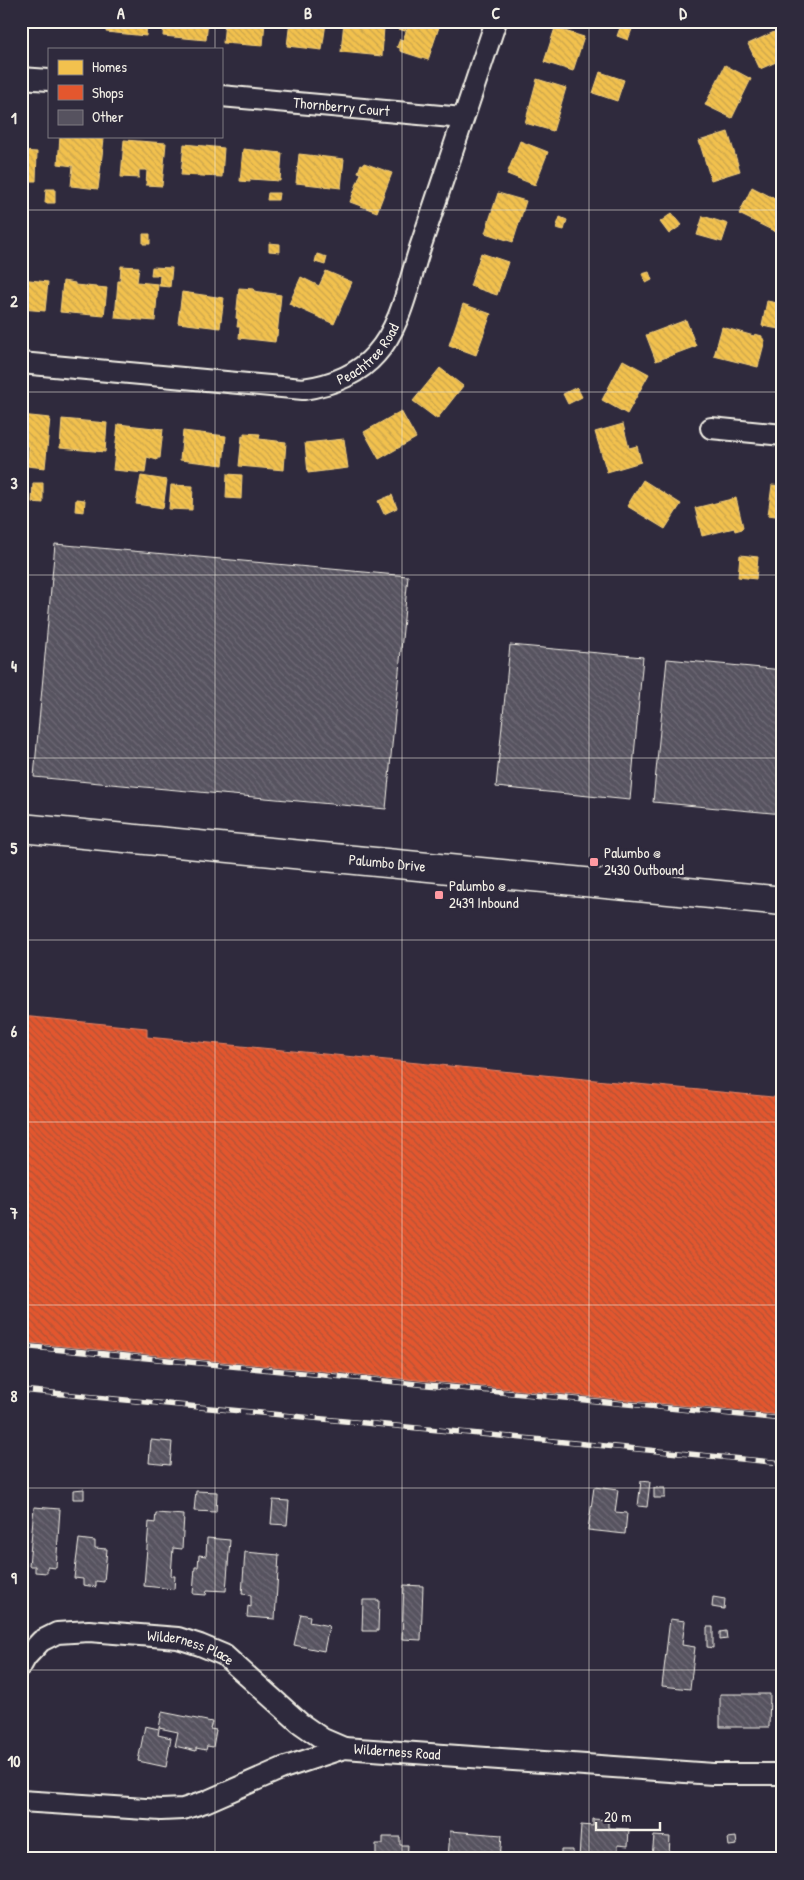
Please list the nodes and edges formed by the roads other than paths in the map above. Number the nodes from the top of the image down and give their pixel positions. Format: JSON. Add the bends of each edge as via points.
{"nodes":[{"id":1,"x":496,"y":21,"type":"edge"},
{"id":2,"x":21,"y":78,"type":"edge"},
{"id":3,"x":48,"y":80,"type":"edge"},
{"id":4,"x":222,"y":96,"type":"edge"},
{"id":5,"x":463,"y":118,"type":"junction"},
{"id":6,"x":21,"y":363,"type":"edge"},
{"id":7,"x":711,"y":428,"type":"dead end"},
{"id":8,"x":783,"y":435,"type":"edge"},
{"id":9,"x":21,"y":828,"type":"edge"},
{"id":10,"x":783,"y":901,"type":"edge"},
{"id":11,"x":21,"y":1666,"type":"edge"},
{"id":12,"x":344,"y":1748,"type":"junction"},
{"id":13,"x":783,"y":1774,"type":"edge"},
{"id":14,"x":23,"y":1795,"type":"edge"}],
"edges":[{"from":1,"to":5,"type":"street","name":"Peachtree Road"},
{"from":2,"to":3,"type":"street"},
{"from":4,"to":5,"type":"street","name":"Thornberry Court"},
{"from":5,"to":6,"type":"street","name":"Peachtree Road","via":[[390,334],[377,353],[359,370],[341,380],[302,389]]},
{"from":7,"to":8,"type":"street"},
{"from":9,"to":10,"type":"street","name":"Palumbo Drive"},
{"from":11,"to":12,"type":"street","name":"Wilderness Place","via":[[41,1641],[57,1633],[89,1631],[178,1638],[224,1655],[300,1723]]},
{"from":12,"to":13,"type":"street","name":"Wilderness Road","via":[[713,1774]]},
{"from":12,"to":14,"type":"street","name":"Wilderness Road","via":[[282,1768],[183,1809],[122,1808]]}]}
